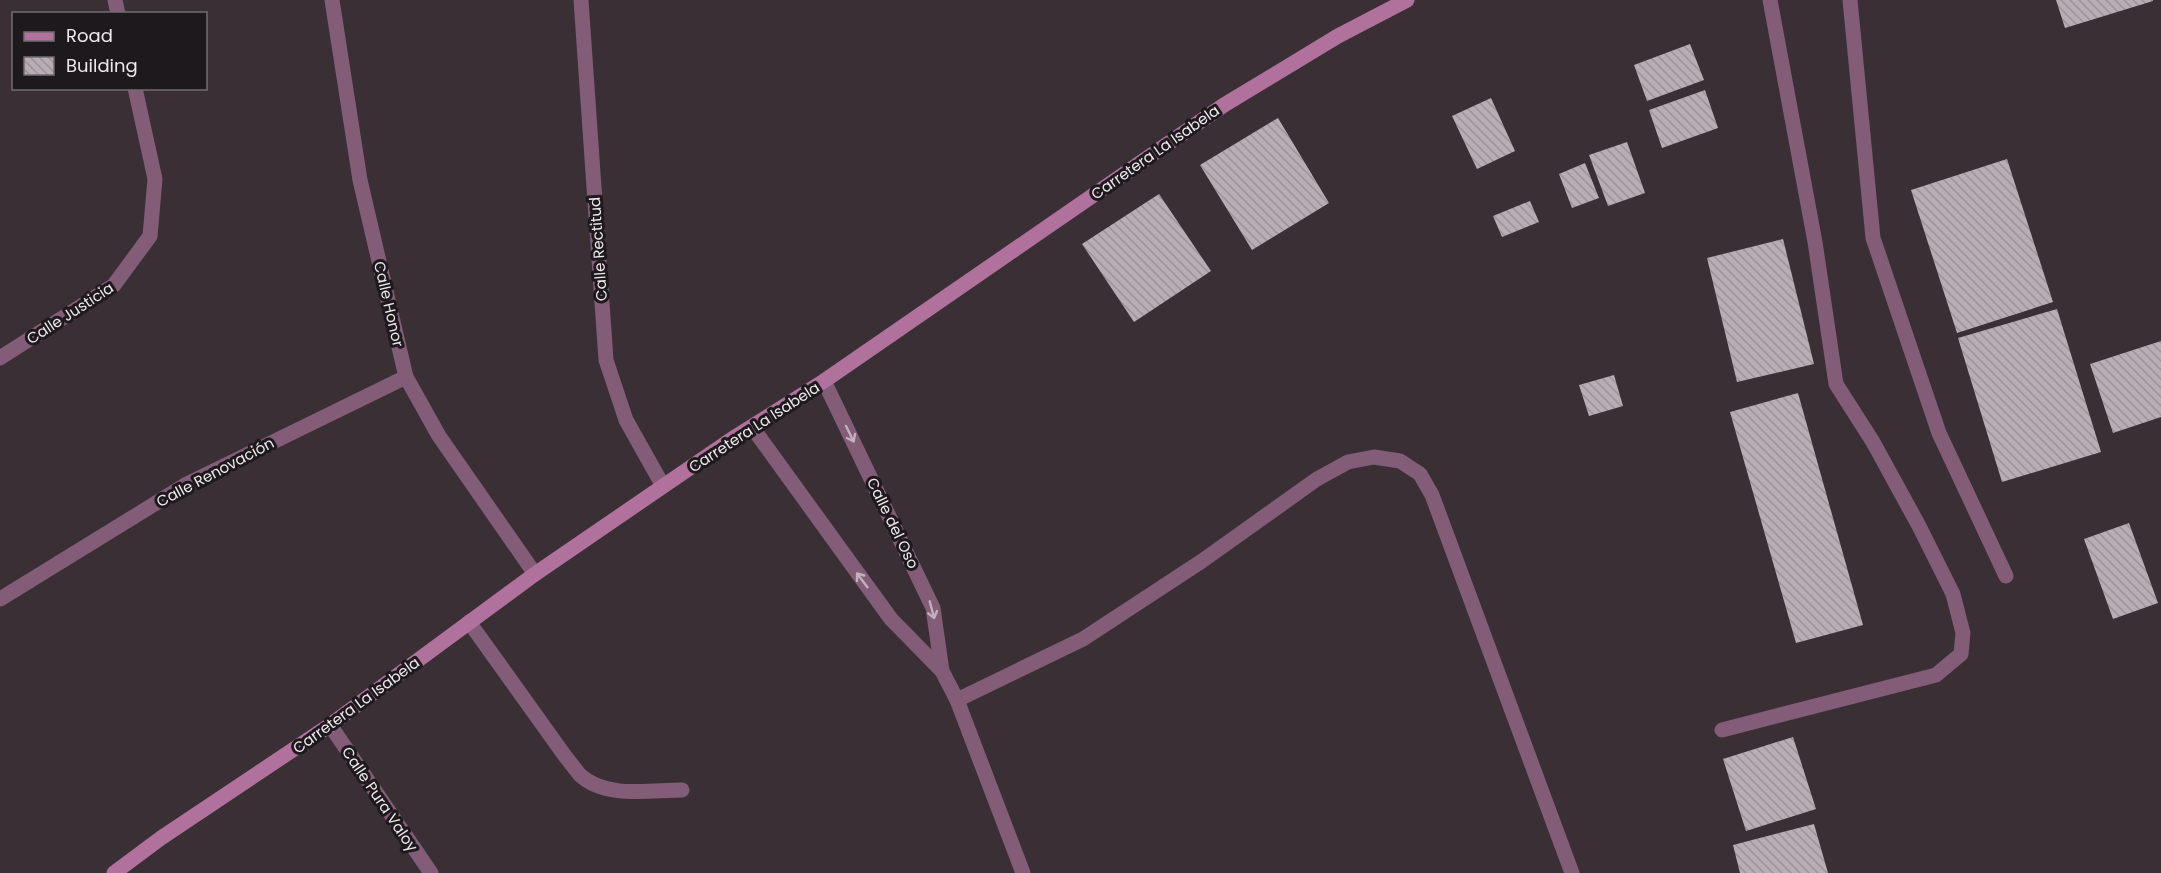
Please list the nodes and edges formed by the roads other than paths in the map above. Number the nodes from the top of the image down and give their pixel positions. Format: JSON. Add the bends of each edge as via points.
{"nodes":[{"id":1,"x":332,"y":0,"type":"edge"},
{"id":2,"x":582,"y":0,"type":"edge"},
{"id":3,"x":1407,"y":0,"type":"edge"},
{"id":4,"x":1770,"y":0,"type":"edge"},
{"id":5,"x":1850,"y":0,"type":"edge"},
{"id":6,"x":135,"y":90,"type":"edge"},
{"id":7,"x":0,"y":358,"type":"edge"},
{"id":8,"x":406,"y":377,"type":"junction"},
{"id":9,"x":824,"y":381,"type":"junction"},
{"id":10,"x":752,"y":427,"type":"junction"},
{"id":11,"x":663,"y":486,"type":"junction"},
{"id":12,"x":535,"y":574,"type":"junction"},
{"id":13,"x":2006,"y":576,"type":"dead end"},
{"id":14,"x":0,"y":599,"type":"edge"},
{"id":15,"x":469,"y":622,"type":"junction"},
{"id":16,"x":942,"y":671,"type":"junction"},
{"id":17,"x":957,"y":700,"type":"junction"},
{"id":18,"x":330,"y":725,"type":"junction"},
{"id":19,"x":1722,"y":730,"type":"dead end"},
{"id":20,"x":682,"y":790,"type":"dead end"},
{"id":21,"x":114,"y":873,"type":"edge"},
{"id":22,"x":431,"y":873,"type":"edge"},
{"id":23,"x":1023,"y":873,"type":"edge"},
{"id":24,"x":1572,"y":873,"type":"edge"}],
"edges":[{"from":1,"to":8,"type":"street","name":"Calle Honor","via":[[360,180]]},
{"from":2,"to":11,"type":"street","name":"Calle Rectitud","via":[[606,360],[626,420]]},
{"from":3,"to":9,"type":"main road","name":"Carretera La Isabela","via":[[1338,36],[1224,105]]},
{"from":4,"to":19,"type":"street","via":[[1815,242],[1836,384],[1873,441],[1919,526],[1953,594],[1963,633],[1961,654],[1935,675]]},
{"from":5,"to":13,"type":"street","via":[[1873,238],[1939,433]]},
{"from":6,"to":7,"type":"street","name":"Calle Justicia","via":[[155,179],[150,236],[114,285]]},
{"from":8,"to":12,"type":"street","name":"Calle Honor","via":[[439,436]]},
{"from":8,"to":14,"type":"street","name":"Calle Renovación","via":[[187,484]]},
{"from":9,"to":10,"type":"main road","name":"Carretera La Isabela"},
{"from":9,"to":16,"type":"street","name":"Calle del Oso","one_way":true,"via":[[933,608]]},
{"from":10,"to":11,"type":"main road","name":"Carretera La Isabela"},
{"from":16,"to":10,"type":"street","name":"Calle del Oso","one_way":true,"via":[[891,620]]},
{"from":11,"to":12,"type":"main road","name":"Carretera La Isabela"},
{"from":12,"to":15,"type":"main road","name":"Carretera La Isabela"},
{"from":15,"to":18,"type":"main road","name":"Carretera La Isabela"},
{"from":15,"to":20,"type":"street","via":[[582,776],[598,786],[619,790]]},
{"from":16,"to":17,"type":"street","name":"Calle del Oso"},
{"from":17,"to":23,"type":"street","name":"Calle del Oso"},
{"from":17,"to":24,"type":"street","via":[[1083,639],[1317,479],[1348,462],[1374,457],[1400,460],[1420,474],[1432,495]]},
{"from":18,"to":21,"type":"main road","name":"Carretera La Isabela"},
{"from":18,"to":22,"type":"street","name":"Calle Pura Valoy"}]}
